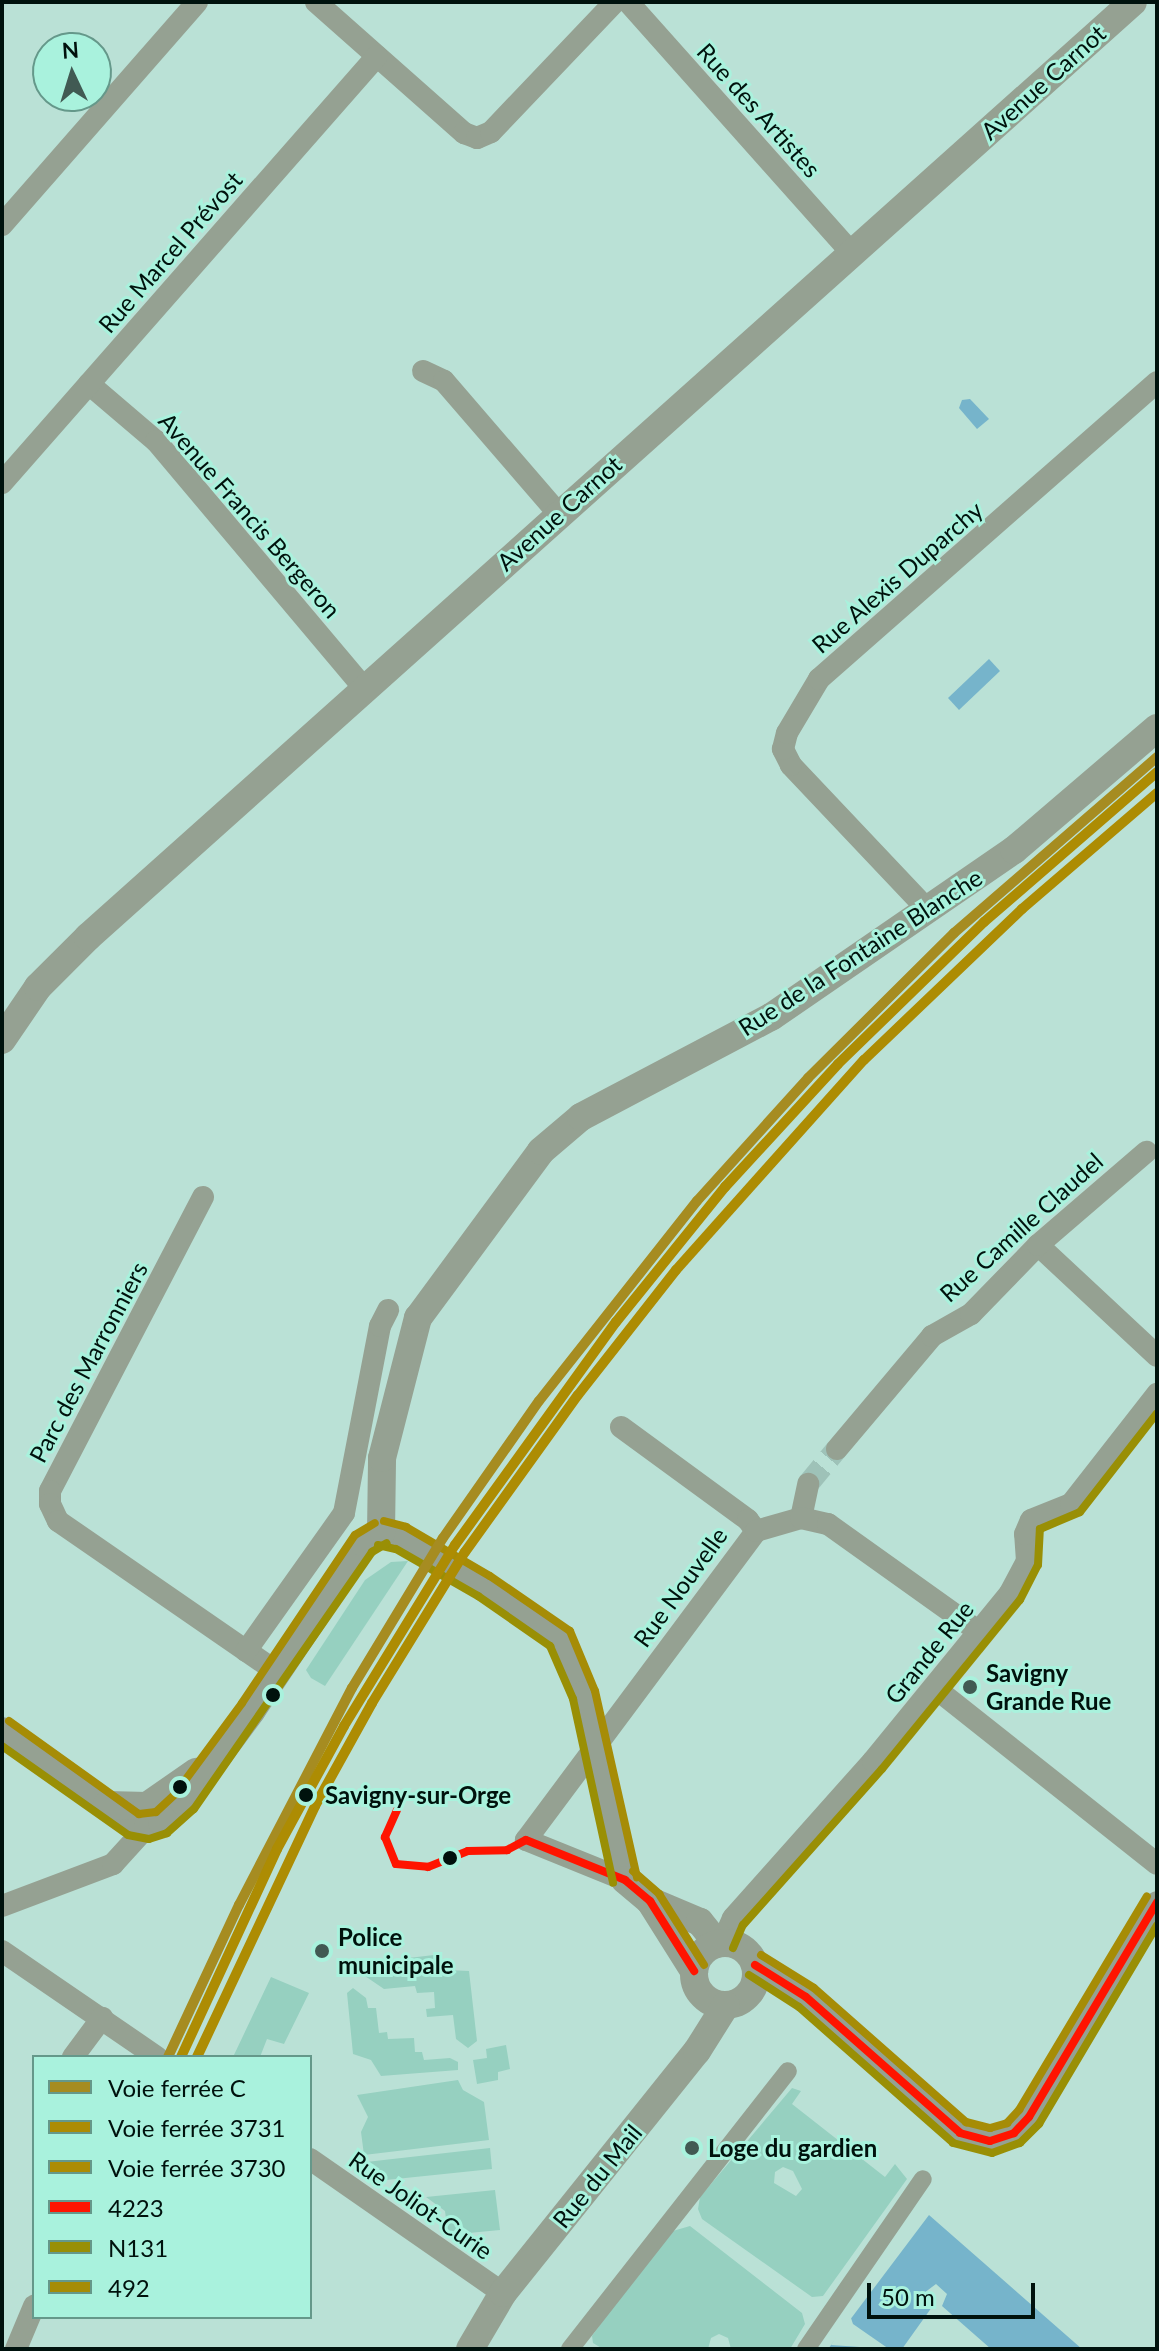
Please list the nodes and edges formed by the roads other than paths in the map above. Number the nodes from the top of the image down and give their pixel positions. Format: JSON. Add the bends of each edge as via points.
{"nodes":[{"id":1,"x":197,"y":2,"type":"edge"},
{"id":2,"x":316,"y":2,"type":"edge"},
{"id":3,"x":628,"y":2,"type":"edge"},
{"id":4,"x":1133,"y":2,"type":"edge"},
{"id":5,"x":602,"y":6,"type":"edge"},
{"id":6,"x":377,"y":56,"type":"junction"},
{"id":7,"x":2,"y":225,"type":"edge"},
{"id":8,"x":852,"y":253,"type":"junction"},
{"id":9,"x":423,"y":371,"type":"dead end"},
{"id":10,"x":1157,"y":382,"type":"edge"},
{"id":11,"x":89,"y":384,"type":"junction"},
{"id":12,"x":2,"y":483,"type":"edge"},
{"id":13,"x":558,"y":513,"type":"junction"},
{"id":14,"x":364,"y":688,"type":"junction"},
{"id":15,"x":1157,"y":728,"type":"edge"},
{"id":16,"x":926,"y":908,"type":"junction"},
{"id":17,"x":2,"y":1040,"type":"edge"},
{"id":18,"x":1146,"y":1152,"type":"dead end"},
{"id":19,"x":203,"y":1197,"type":"dead end"},
{"id":20,"x":1038,"y":1245,"type":"junction"},
{"id":21,"x":388,"y":1310,"type":"dead end"},
{"id":22,"x":1157,"y":1356,"type":"edge"},
{"id":23,"x":1157,"y":1394,"type":"edge"},
{"id":24,"x":621,"y":1427,"type":"dead end"},
{"id":25,"x":837,"y":1449,"type":"tunnel mouth"},
{"id":26,"x":808,"y":1484,"type":"tunnel mouth"},
{"id":27,"x":801,"y":1518,"type":"junction"},
{"id":28,"x":756,"y":1531,"type":"junction"},
{"id":29,"x":381,"y":1533,"type":"junction"},
{"id":30,"x":971,"y":1626,"type":"dead end"},
{"id":31,"x":246,"y":1651,"type":"junction"},
{"id":32,"x":278,"y":1673,"type":"junction"},
{"id":33,"x":935,"y":1688,"type":"junction"},
{"id":34,"x":2,"y":1731,"type":"edge"},
{"id":35,"x":595,"y":1748,"type":"junction"},
{"id":36,"x":210,"y":1762,"type":"junction"},
{"id":37,"x":148,"y":1817,"type":"junction"},
{"id":38,"x":1157,"y":1864,"type":"edge"},
{"id":39,"x":625,"y":1880,"type":"junction"},
{"id":40,"x":650,"y":1901,"type":"junction"},
{"id":41,"x":1157,"y":1902,"type":"edge"},
{"id":42,"x":2,"y":1906,"type":"edge"},
{"id":43,"x":720,"y":1944,"type":"junction"},
{"id":44,"x":2,"y":1951,"type":"edge"},
{"id":45,"x":755,"y":1965,"type":"junction"},
{"id":46,"x":694,"y":1971,"type":"junction"},
{"id":47,"x":726,"y":2005,"type":"junction"},
{"id":48,"x":102,"y":2018,"type":"junction"},
{"id":49,"x":148,"y":2054,"type":"edge"},
{"id":50,"x":74,"y":2055,"type":"edge"},
{"id":51,"x":788,"y":2071,"type":"dead end"},
{"id":52,"x":312,"y":2160,"type":"edge"},
{"id":53,"x":923,"y":2179,"type":"dead end"},
{"id":54,"x":503,"y":2293,"type":"junction"},
{"id":55,"x":32,"y":2311,"type":"edge"},
{"id":56,"x":16,"y":2349,"type":"edge"},
{"id":57,"x":470,"y":2349,"type":"edge"},
{"id":58,"x":570,"y":2349,"type":"edge"},
{"id":59,"x":806,"y":2349,"type":"edge"}],
"edges":[{"from":1,"to":7,"type":"street"},
{"from":2,"to":6,"type":"street"},
{"from":3,"to":8,"type":"street","name":"Rue des Artistes"},
{"from":4,"to":8,"type":"street","name":"Avenue Carnot"},
{"from":5,"to":6,"type":"street","via":[[491,132],[477,138],[464,133]]},
{"from":6,"to":11,"type":"street","name":"Rue Marcel Prévost"},
{"from":8,"to":13,"type":"street","name":"Avenue Carnot"},
{"from":9,"to":13,"type":"street","via":[[444,381]]},
{"from":10,"to":16,"type":"street","name":"Rue Alexis Duparchy","via":[[819,679],[787,733],[783,749],[791,765]]},
{"from":11,"to":12,"type":"street","name":"Rue Marcel Prévost"},
{"from":11,"to":14,"type":"street","name":"Avenue Francis Bergeron","via":[[156,441]]},
{"from":13,"to":14,"type":"street","name":"Avenue Carnot"},
{"from":14,"to":17,"type":"street","name":"Avenue Carnot","via":[[88,937],[38,987]]},
{"from":15,"to":16,"type":"street","name":"Rue de la Fontaine Blanche","via":[[1014,850]]},
{"from":16,"to":29,"type":"street","name":"Rue de la Fontaine Blanche","via":[[771,1017],[565,1128],[541,1151],[418,1318],[382,1458]]},
{"from":18,"to":20,"type":"street","name":"Rue Camille Claudel"},
{"from":19,"to":31,"type":"street","name":"Parc des Marronniers","via":[[50,1491],[50,1504],[58,1521]]},
{"from":20,"to":22,"type":"street"},
{"from":20,"to":25,"type":"street","name":"Rue Camille Claudel","via":[[971,1314],[932,1336]]},
{"from":21,"to":31,"type":"street","via":[[380,1326],[344,1513]]},
{"from":23,"to":33,"type":"street","name":"Grande Rue","via":[[1071,1504],[1031,1520],[1018,1582]]},
{"from":24,"to":28,"type":"street"},
{"from":26,"to":27,"type":"street"},
{"from":27,"to":28,"type":"street","name":"Rue Nouvelle"},
{"from":27,"to":30,"type":"street","via":[[828,1524]]},
{"from":28,"to":35,"type":"street","name":"Rue Nouvelle"},
{"from":29,"to":32,"type":"street","via":[[364,1543]]},
{"from":29,"to":35,"type":"street","via":[[401,1538],[484,1586],[560,1638],[574,1665]]},
{"from":31,"to":32,"type":"street","name":"Parc des Marronniers"},
{"from":32,"to":36,"type":"street"},
{"from":33,"to":38,"type":"street"},
{"from":33,"to":43,"type":"street","name":"Grande Rue","via":[[733,1918]]},
{"from":34,"to":37,"type":"street","via":[[134,1825]]},
{"from":35,"to":39,"type":"street"},
{"from":35,"to":39,"type":"street","name":"Rue Nouvelle","via":[[526,1840]]},
{"from":36,"to":37,"type":"street","via":[[177,1785]]},
{"from":36,"to":37,"type":"street","via":[[173,1814]]},
{"from":37,"to":42,"type":"street","via":[[113,1864]]},
{"from":39,"to":40,"type":"street"},
{"from":40,"to":43,"type":"street","via":[[700,1922]]},
{"from":40,"to":46,"type":"street"},
{"from":41,"to":45,"type":"street","via":[[1023,2126],[990,2141],[960,2133],[830,2016]]},
{"from":43,"to":45,"type":"street","via":[[742,1948]]},
{"from":43,"to":46,"type":"street","via":[[702,1954]]},
{"from":44,"to":48,"type":"street"},
{"from":45,"to":47,"type":"street","via":[[751,1992]]},
{"from":46,"to":47,"type":"street","via":[[706,1999]]},
{"from":47,"to":54,"type":"street","name":"Rue du Mail","via":[[697,2051]]},
{"from":48,"to":49,"type":"street"},
{"from":48,"to":50,"type":"street"},
{"from":51,"to":58,"type":"street"},
{"from":52,"to":54,"type":"street","name":"Rue Joliot-Curie"},
{"from":53,"to":59,"type":"street"},
{"from":54,"to":57,"type":"street","name":"Rue du Mail"},
{"from":55,"to":56,"type":"street"}]}
